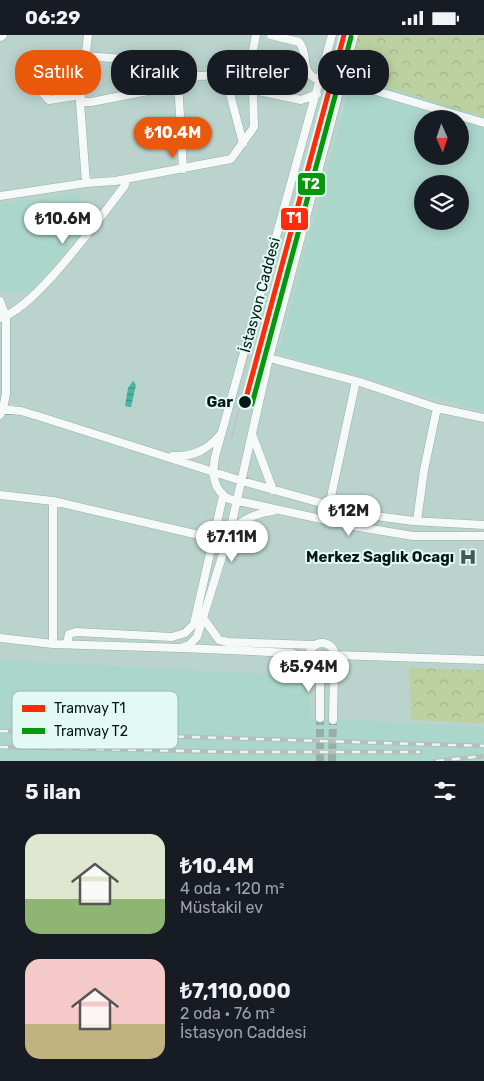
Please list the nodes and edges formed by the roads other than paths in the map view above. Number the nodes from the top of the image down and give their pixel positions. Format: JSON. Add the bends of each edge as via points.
{"nodes":[{"id":1,"x":88,"y":35,"type":"edge"},
{"id":2,"x":256,"y":35,"type":"edge"},
{"id":3,"x":271,"y":35,"type":"edge"},
{"id":4,"x":332,"y":35,"type":"edge"},
{"id":5,"x":354,"y":35,"type":"edge"},
{"id":6,"x":86,"y":50,"type":"edge"},
{"id":7,"x":253,"y":50,"type":"edge"},
{"id":8,"x":328,"y":50,"type":"edge"},
{"id":9,"x":350,"y":50,"type":"edge"},
{"id":10,"x":318,"y":78,"type":"edge"},
{"id":11,"x":318,"y":90,"type":"edge"},
{"id":12,"x":317,"y":94,"type":"junction"},
{"id":13,"x":389,"y":94,"type":"edge"},
{"id":14,"x":45,"y":95,"type":"edge"},
{"id":15,"x":80,"y":95,"type":"edge"},
{"id":16,"x":127,"y":95,"type":"edge"},
{"id":17,"x":179,"y":95,"type":"edge"},
{"id":18,"x":230,"y":95,"type":"edge"},
{"id":19,"x":253,"y":95,"type":"edge"},
{"id":20,"x":276,"y":95,"type":"edge"},
{"id":21,"x":338,"y":95,"type":"edge"},
{"id":22,"x":80,"y":98,"type":"junction"},
{"id":23,"x":484,"y":123,"type":"edge"},
{"id":24,"x":243,"y":143,"type":"junction"},
{"id":25,"x":183,"y":169,"type":"junction"},
{"id":26,"x":127,"y":179,"type":"junction"},
{"id":27,"x":86,"y":183,"type":"junction"},
{"id":28,"x":0,"y":196,"type":"edge"},
{"id":29,"x":0,"y":301,"type":"edge"},
{"id":30,"x":3,"y":317,"type":"edge"},
{"id":31,"x":270,"y":358,"type":"junction"},
{"id":32,"x":356,"y":381,"type":"junction"},
{"id":33,"x":437,"y":408,"type":"junction"},
{"id":34,"x":1,"y":411,"type":"edge"},
{"id":35,"x":484,"y":419,"type":"edge"},
{"id":36,"x":223,"y":431,"type":"junction"},
{"id":37,"x":252,"y":433,"type":"junction"},
{"id":38,"x":164,"y":455,"type":"junction"},
{"id":39,"x":212,"y":472,"type":"junction"},
{"id":40,"x":242,"y":481,"type":"junction"},
{"id":41,"x":273,"y":490,"type":"junction"},
{"id":42,"x":0,"y":495,"type":"edge"},
{"id":43,"x":223,"y":496,"type":"junction"},
{"id":44,"x":53,"y":501,"type":"junction"},
{"id":45,"x":237,"y":501,"type":"junction"},
{"id":46,"x":330,"y":506,"type":"junction"},
{"id":47,"x":276,"y":510,"type":"junction"},
{"id":48,"x":417,"y":521,"type":"junction"},
{"id":49,"x":484,"y":525,"type":"edge"},
{"id":50,"x":230,"y":531,"type":"junction"},
{"id":51,"x":203,"y":536,"type":"dead end"},
{"id":52,"x":484,"y":536,"type":"edge"},
{"id":53,"x":204,"y":619,"type":"junction"},
{"id":54,"x":0,"y":638,"type":"edge"},
{"id":55,"x":53,"y":644,"type":"junction"},
{"id":56,"x":67,"y":644,"type":"junction"},
{"id":57,"x":314,"y":645,"type":"junction"},
{"id":58,"x":180,"y":648,"type":"junction"},
{"id":59,"x":335,"y":655,"type":"junction"},
{"id":60,"x":484,"y":660,"type":"edge"},
{"id":61,"x":312,"y":663,"type":"junction"},
{"id":62,"x":332,"y":664,"type":"junction"},
{"id":63,"x":320,"y":718,"type":"tunnel mouth"},
{"id":64,"x":333,"y":720,"type":"tunnel mouth"}],
"edges":[{"from":1,"to":6,"type":"street"},
{"from":2,"to":7,"type":"street"},
{"from":3,"to":10,"type":"street","via":[[299,42],[307,71],[312,78]]},
{"from":4,"to":8,"type":"street","name":"İstasyon Caddesi"},
{"from":5,"to":9,"type":"street","name":"İstasyon Caddesi"},
{"from":11,"to":12,"type":"street","name":"İstasyon Caddesi"},
{"from":12,"to":20,"type":"street","via":[[300,100]]},
{"from":12,"to":36,"type":"street","name":"İstasyon Caddesi"},
{"from":13,"to":23,"type":"street"},
{"from":14,"to":22,"type":"street","via":[[49,100]]},
{"from":15,"to":22,"type":"street"},
{"from":16,"to":22,"type":"street","via":[[91,102]]},
{"from":17,"to":25,"type":"street"},
{"from":18,"to":24,"type":"street"},
{"from":19,"to":24,"type":"street","via":[[254,127]]},
{"from":21,"to":31,"type":"street","name":"İstasyon Caddesi"},
{"from":22,"to":27,"type":"street"},
{"from":24,"to":25,"type":"street","via":[[231,159]]},
{"from":25,"to":26,"type":"street"},
{"from":26,"to":27,"type":"street"},
{"from":26,"to":30,"type":"street","via":[[124,187],[30,300]]},
{"from":27,"to":28,"type":"street"},
{"from":29,"to":30,"type":"street"},
{"from":30,"to":34,"type":"street","via":[[6,394]]},
{"from":31,"to":32,"type":"street"},
{"from":31,"to":37,"type":"street","name":"İstasyon Caddesi"},
{"from":32,"to":33,"type":"street"},
{"from":32,"to":46,"type":"street"},
{"from":33,"to":35,"type":"street"},
{"from":33,"to":48,"type":"street"},
{"from":34,"to":38,"type":"street","via":[[21,411]]},
{"from":36,"to":38,"type":"street","via":[[194,455]]},
{"from":36,"to":39,"type":"street","name":"İstasyon Caddesi"},
{"from":37,"to":40,"type":"street","name":"İstasyon Caddesi"},
{"from":37,"to":41,"type":"street"},
{"from":38,"to":39,"type":"street"},
{"from":39,"to":40,"type":"street"},
{"from":39,"to":43,"type":"street"},
{"from":40,"to":41,"type":"street"},
{"from":40,"to":45,"type":"street","name":"İstasyon Caddesi"},
{"from":41,"to":46,"type":"street"},
{"from":42,"to":44,"type":"street"},
{"from":43,"to":45,"type":"street"},
{"from":43,"to":56,"type":"street","via":[[194,624],[185,633],[172,637],[76,633],[69,634]]},
{"from":44,"to":51,"type":"street"},
{"from":44,"to":55,"type":"street"},
{"from":45,"to":47,"type":"street"},
{"from":45,"to":50,"type":"street","name":"İstasyon Caddesi"},
{"from":46,"to":48,"type":"street","via":[[361,514]]},
{"from":47,"to":50,"type":"street","via":[[254,515]]},
{"from":47,"to":52,"type":"street","via":[[412,536]]},
{"from":48,"to":49,"type":"street"},
{"from":50,"to":53,"type":"street","name":"İstasyon Caddesi"},
{"from":53,"to":57,"type":"street","via":[[219,640]]},
{"from":53,"to":58,"type":"street","name":"İstasyon Caddesi","via":[[197,637]]},
{"from":54,"to":55,"type":"street"},
{"from":55,"to":56,"type":"street"},
{"from":56,"to":58,"type":"street"},
{"from":57,"to":59,"type":"street","via":[[327,643]]},
{"from":57,"to":61,"type":"street","via":[[310,652]]},
{"from":58,"to":61,"type":"street","via":[[292,653]]},
{"from":59,"to":60,"type":"street"},
{"from":59,"to":62,"type":"street"},
{"from":61,"to":62,"type":"street","via":[[324,669]]},
{"from":61,"to":63,"type":"street","via":[[320,684]]},
{"from":62,"to":64,"type":"street"}]}
